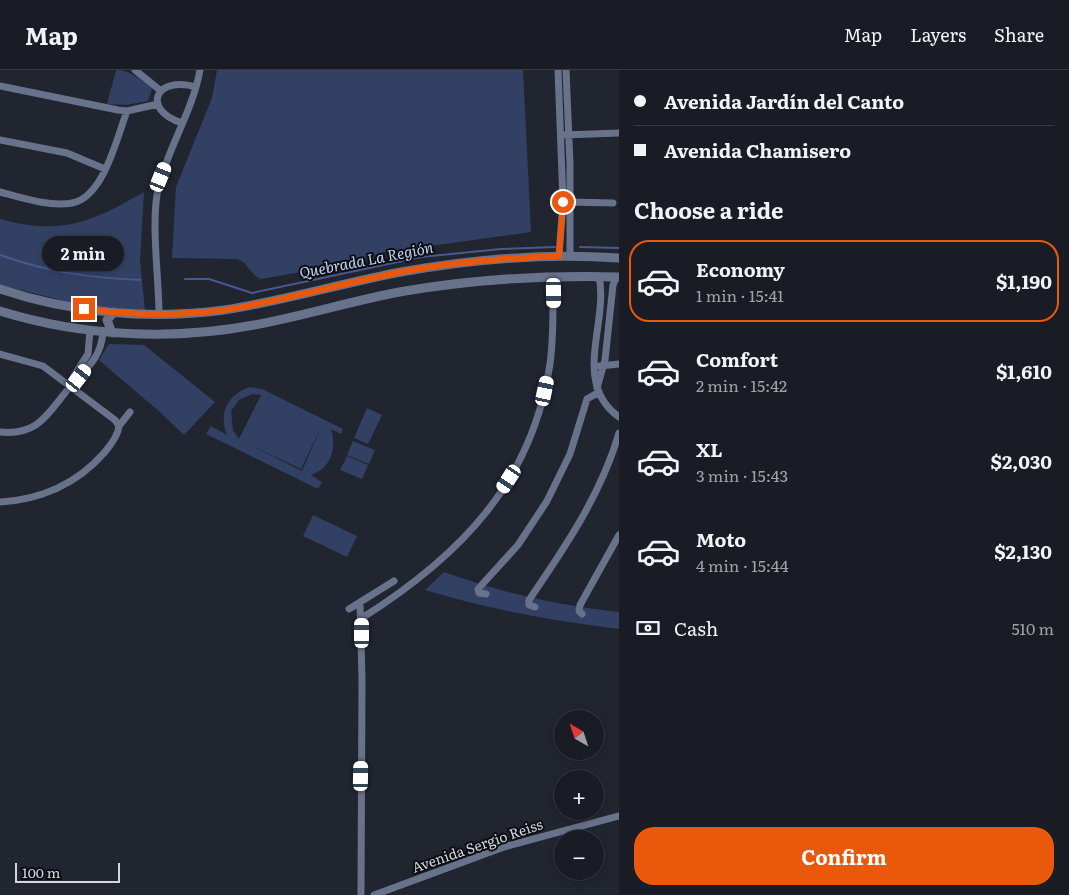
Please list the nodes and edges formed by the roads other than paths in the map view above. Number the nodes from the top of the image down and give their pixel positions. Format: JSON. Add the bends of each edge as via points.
{"nodes":[{"id":1,"x":135,"y":70,"type":"edge"},
{"id":2,"x":200,"y":70,"type":"edge"},
{"id":3,"x":558,"y":70,"type":"edge"},
{"id":4,"x":566,"y":70,"type":"edge"},
{"id":5,"x":0,"y":86,"type":"edge"},
{"id":6,"x":196,"y":87,"type":"junction"},
{"id":7,"x":161,"y":91,"type":"junction"},
{"id":8,"x":158,"y":104,"type":"junction"},
{"id":9,"x":127,"y":111,"type":"junction"},
{"id":10,"x":182,"y":123,"type":"junction"},
{"id":11,"x":619,"y":133,"type":"edge"},
{"id":12,"x":565,"y":135,"type":"junction"},
{"id":13,"x":0,"y":140,"type":"edge"},
{"id":14,"x":105,"y":169,"type":"junction"},
{"id":15,"x":0,"y":192,"type":"edge"},
{"id":16,"x":567,"y":202,"type":"junction"},
{"id":17,"x":613,"y":203,"type":"dead end"},
{"id":18,"x":559,"y":256,"type":"junction"},
{"id":19,"x":570,"y":256,"type":"junction"},
{"id":20,"x":619,"y":258,"type":"edge"},
{"id":21,"x":553,"y":276,"type":"junction"},
{"id":22,"x":599,"y":276,"type":"junction"},
{"id":23,"x":618,"y":277,"type":"edge"},
{"id":24,"x":0,"y":289,"type":"edge"},
{"id":25,"x":0,"y":311,"type":"edge"},
{"id":26,"x":114,"y":312,"type":"junction"},
{"id":27,"x":159,"y":314,"type":"junction"},
{"id":28,"x":90,"y":330,"type":"junction"},
{"id":29,"x":107,"y":332,"type":"junction"},
{"id":30,"x":0,"y":354,"type":"edge"},
{"id":31,"x":619,"y":364,"type":"edge"},
{"id":32,"x":594,"y":365,"type":"junction"},
{"id":33,"x":603,"y":366,"type":"junction"},
{"id":34,"x":71,"y":386,"type":"junction"},
{"id":35,"x":598,"y":390,"type":"junction"},
{"id":36,"x":130,"y":412,"type":"dead end"},
{"id":37,"x":619,"y":416,"type":"edge"},
{"id":38,"x":119,"y":426,"type":"junction"},
{"id":39,"x":0,"y":432,"type":"edge"},
{"id":40,"x":619,"y":433,"type":"edge"},
{"id":41,"x":0,"y":502,"type":"edge"},
{"id":42,"x":619,"y":535,"type":"edge"},
{"id":43,"x":394,"y":581,"type":"dead end"},
{"id":44,"x":486,"y":594,"type":"dead end"},
{"id":45,"x":360,"y":603,"type":"junction"},
{"id":46,"x":535,"y":607,"type":"dead end"},
{"id":47,"x":349,"y":609,"type":"dead end"},
{"id":48,"x":582,"y":614,"type":"dead end"},
{"id":49,"x":362,"y":618,"type":"junction"},
{"id":50,"x":619,"y":816,"type":"edge"},
{"id":51,"x":361,"y":895,"type":"edge"},
{"id":52,"x":374,"y":895,"type":"edge"}],
"edges":[{"from":1,"to":7,"type":"street"},
{"from":2,"to":6,"type":"street"},
{"from":3,"to":12,"type":"street"},
{"from":4,"to":12,"type":"street"},
{"from":5,"to":9,"type":"street"},
{"from":6,"to":7,"type":"street","via":[[174,83]]},
{"from":6,"to":10,"type":"street"},
{"from":7,"to":8,"type":"street"},
{"from":8,"to":9,"type":"street"},
{"from":8,"to":10,"type":"street","via":[[167,117]]},
{"from":9,"to":14,"type":"street"},
{"from":10,"to":27,"type":"street","via":[[156,198]]},
{"from":11,"to":12,"type":"street"},
{"from":12,"to":16,"type":"street"},
{"from":13,"to":14,"type":"street","via":[[67,154]]},
{"from":14,"to":15,"type":"street","via":[[93,191],[70,204]]},
{"from":16,"to":17,"type":"street"},
{"from":16,"to":18,"type":"street"},
{"from":16,"to":19,"type":"street"},
{"from":18,"to":19,"type":"street"},
{"from":18,"to":27,"type":"street","via":[[441,266],[236,308]]},
{"from":19,"to":20,"type":"street"},
{"from":21,"to":22,"type":"street"},
{"from":21,"to":29,"type":"street","via":[[428,288],[220,330],[147,334]]},
{"from":21,"to":49,"type":"street","via":[[553,334],[545,391],[531,434],[509,479],[481,520],[450,553],[407,589]]},
{"from":22,"to":23,"type":"street"},
{"from":22,"to":32,"type":"street","via":[[602,296]]},
{"from":23,"to":33,"type":"street"},
{"from":24,"to":26,"type":"street","via":[[59,305]]},
{"from":25,"to":28,"type":"street"},
{"from":26,"to":27,"type":"street"},
{"from":26,"to":29,"type":"street","via":[[107,320]]},
{"from":28,"to":29,"type":"street"},
{"from":28,"to":34,"type":"street","via":[[88,354]]},
{"from":29,"to":34,"type":"street","via":[[100,351]]},
{"from":30,"to":34,"type":"street","via":[[40,365]]},
{"from":31,"to":33,"type":"street"},
{"from":32,"to":33,"type":"street"},
{"from":32,"to":35,"type":"street","via":[[594,382]]},
{"from":33,"to":35,"type":"street"},
{"from":34,"to":38,"type":"street"},
{"from":34,"to":39,"type":"street","via":[[53,411],[37,425],[21,431]]},
{"from":35,"to":37,"type":"street"},
{"from":35,"to":44,"type":"street","via":[[587,399],[570,454],[547,501],[514,550],[478,589],[479,593]]},
{"from":36,"to":38,"type":"street"},
{"from":38,"to":41,"type":"street","via":[[106,452],[69,483],[35,497]]},
{"from":40,"to":46,"type":"street","via":[[588,509],[529,600],[529,605]]},
{"from":42,"to":48,"type":"street","via":[[580,605]]},
{"from":43,"to":45,"type":"street"},
{"from":45,"to":47,"type":"street"},
{"from":45,"to":49,"type":"street"},
{"from":49,"to":51,"type":"street"},
{"from":50,"to":52,"type":"street","name":"Avenida Sergio Reiss","via":[[504,847]]}]}
